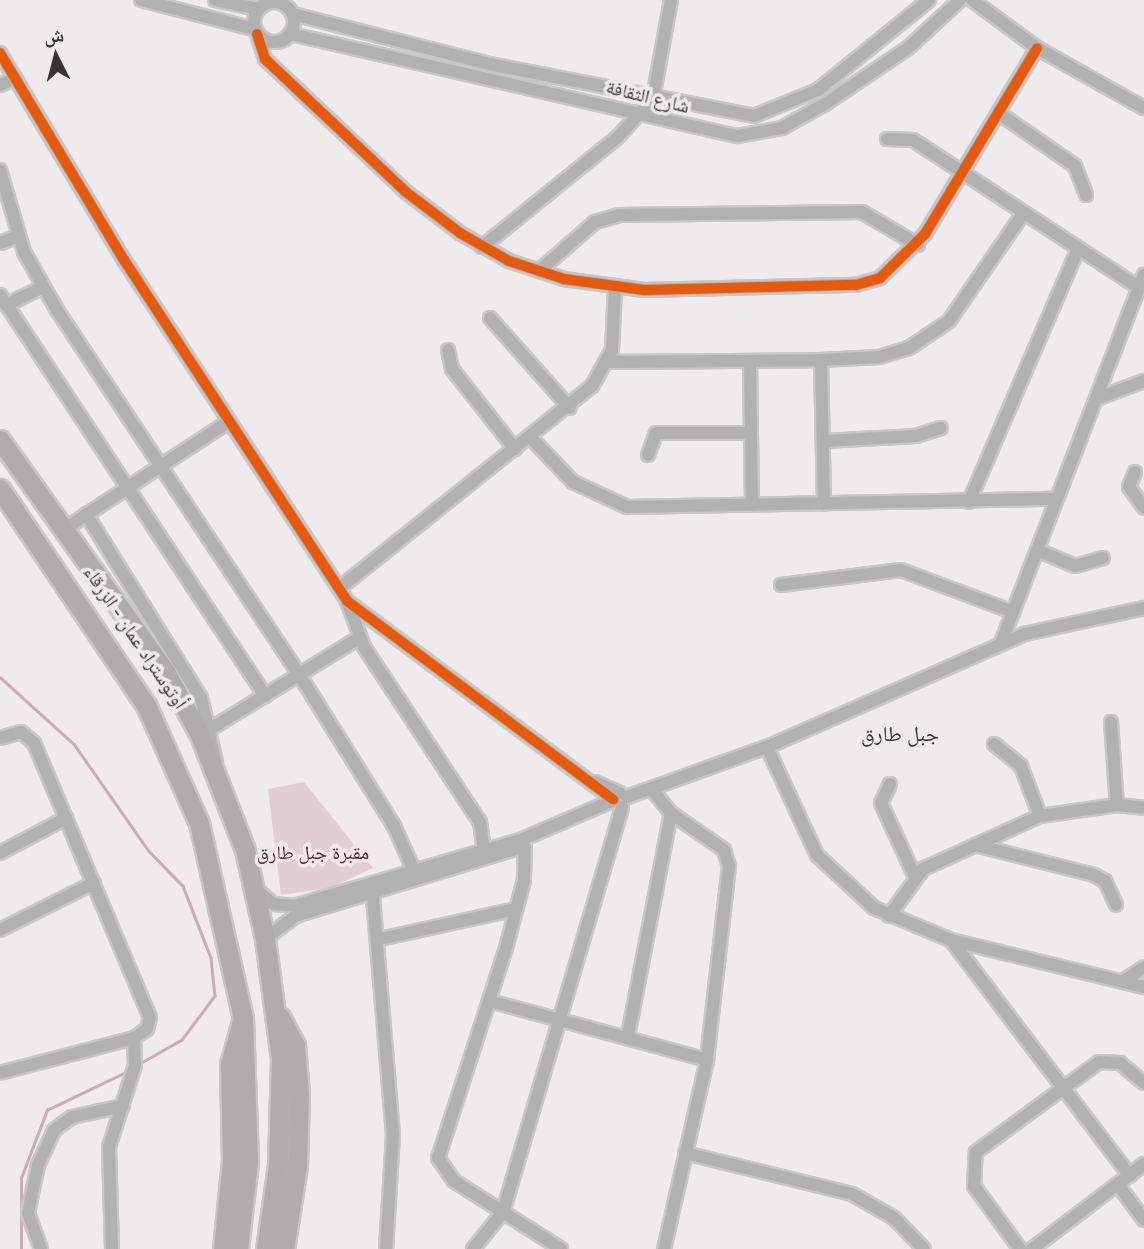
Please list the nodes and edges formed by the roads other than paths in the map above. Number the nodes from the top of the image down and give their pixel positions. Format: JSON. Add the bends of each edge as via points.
{"nodes":[{"id":1,"x":141,"y":0,"type":"edge"},
{"id":2,"x":215,"y":0,"type":"edge"},
{"id":3,"x":671,"y":0,"type":"edge"},
{"id":4,"x":929,"y":0,"type":"edge"},
{"id":5,"x":960,"y":0,"type":"edge"},
{"id":6,"x":971,"y":0,"type":"edge"},
{"id":7,"x":262,"y":5,"type":"edge"},
{"id":8,"x":292,"y":8,"type":"edge"},
{"id":9,"x":256,"y":32,"type":"junction"},
{"id":10,"x":291,"y":34,"type":"junction"},
{"id":11,"x":274,"y":43,"type":"junction"},
{"id":12,"x":1037,"y":48,"type":"junction"},
{"id":13,"x":0,"y":53,"type":"edge"},
{"id":14,"x":273,"y":67,"type":"junction"},
{"id":15,"x":15,"y":78,"type":"junction"},
{"id":16,"x":0,"y":85,"type":"edge"},
{"id":17,"x":653,"y":99,"type":"junction"},
{"id":18,"x":1144,"y":108,"type":"edge"},
{"id":19,"x":642,"y":113,"type":"junction"},
{"id":20,"x":1000,"y":114,"type":"junction"},
{"id":21,"x":887,"y":139,"type":"dead end"},
{"id":22,"x":0,"y":170,"type":"edge"},
{"id":23,"x":964,"y":174,"type":"junction"},
{"id":24,"x":1086,"y":195,"type":"dead end"},
{"id":25,"x":1022,"y":215,"type":"junction"},
{"id":26,"x":19,"y":236,"type":"junction"},
{"id":27,"x":0,"y":243,"type":"edge"},
{"id":28,"x":918,"y":245,"type":"junction"},
{"id":29,"x":482,"y":247,"type":"junction"},
{"id":30,"x":1077,"y":251,"type":"junction"},
{"id":31,"x":539,"y":271,"type":"junction"},
{"id":32,"x":1144,"y":275,"type":"edge"},
{"id":33,"x":43,"y":287,"type":"junction"},
{"id":34,"x":1139,"y":288,"type":"junction"},
{"id":35,"x":615,"y":289,"type":"junction"},
{"id":36,"x":3,"y":300,"type":"edge"},
{"id":37,"x":490,"y":317,"type":"dead end"},
{"id":38,"x":448,"y":350,"type":"dead end"},
{"id":39,"x":821,"y":360,"type":"junction"},
{"id":40,"x":608,"y":362,"type":"junction"},
{"id":41,"x":750,"y":362,"type":"junction"},
{"id":42,"x":1144,"y":381,"type":"edge"},
{"id":43,"x":1096,"y":399,"type":"junction"},
{"id":44,"x":570,"y":408,"type":"junction"},
{"id":45,"x":228,"y":422,"type":"junction"},
{"id":46,"x":941,"y":428,"type":"dead end"},
{"id":47,"x":751,"y":433,"type":"junction"},
{"id":48,"x":531,"y":438,"type":"junction"},
{"id":49,"x":0,"y":440,"type":"edge"},
{"id":50,"x":824,"y":441,"type":"junction"},
{"id":51,"x":515,"y":449,"type":"junction"},
{"id":52,"x":648,"y":455,"type":"dead end"},
{"id":53,"x":163,"y":467,"type":"junction"},
{"id":54,"x":1135,"y":472,"type":"dead end"},
{"id":55,"x":0,"y":489,"type":"edge"},
{"id":56,"x":128,"y":489,"type":"junction"},
{"id":57,"x":1055,"y":499,"type":"junction"},
{"id":58,"x":970,"y":502,"type":"junction"},
{"id":59,"x":824,"y":504,"type":"junction"},
{"id":60,"x":752,"y":505,"type":"junction"},
{"id":61,"x":1144,"y":508,"type":"edge"},
{"id":62,"x":86,"y":514,"type":"junction"},
{"id":63,"x":63,"y":530,"type":"junction"},
{"id":64,"x":1037,"y":550,"type":"junction"},
{"id":65,"x":1103,"y":558,"type":"dead end"},
{"id":66,"x":781,"y":585,"type":"dead end"},
{"id":67,"x":341,"y":587,"type":"junction"},
{"id":68,"x":347,"y":601,"type":"junction"},
{"id":69,"x":1144,"y":608,"type":"edge"},
{"id":70,"x":1013,"y":612,"type":"junction"},
{"id":71,"x":359,"y":638,"type":"junction"},
{"id":72,"x":1001,"y":643,"type":"junction"},
{"id":73,"x":300,"y":676,"type":"junction"},
{"id":74,"x":265,"y":696,"type":"junction"},
{"id":75,"x":1111,"y":722,"type":"dead end"},
{"id":76,"x":206,"y":732,"type":"junction"},
{"id":77,"x":0,"y":738,"type":"edge"},
{"id":78,"x":994,"y":744,"type":"dead end"},
{"id":79,"x":767,"y":747,"type":"junction"},
{"id":80,"x":890,"y":785,"type":"dead end"},
{"id":81,"x":654,"y":792,"type":"junction"},
{"id":82,"x":619,"y":800,"type":"junction"},
{"id":83,"x":1117,"y":805,"type":"junction"},
{"id":84,"x":1144,"y":808,"type":"edge"},
{"id":85,"x":671,"y":813,"type":"junction"},
{"id":86,"x":1041,"y":816,"type":"junction"},
{"id":87,"x":65,"y":818,"type":"junction"},
{"id":88,"x":975,"y":845,"type":"junction"},
{"id":89,"x":525,"y":847,"type":"junction"},
{"id":90,"x":484,"y":849,"type":"junction"},
{"id":91,"x":0,"y":853,"type":"edge"},
{"id":92,"x":412,"y":866,"type":"junction"},
{"id":93,"x":915,"y":877,"type":"junction"},
{"id":94,"x":94,"y":883,"type":"junction"},
{"id":95,"x":373,"y":887,"type":"junction"},
{"id":96,"x":257,"y":890,"type":"junction"},
{"id":97,"x":1116,"y":905,"type":"dead end"},
{"id":98,"x":516,"y":909,"type":"junction"},
{"id":99,"x":889,"y":916,"type":"junction"},
{"id":100,"x":0,"y":930,"type":"edge"},
{"id":101,"x":265,"y":939,"type":"junction"},
{"id":102,"x":380,"y":939,"type":"junction"},
{"id":103,"x":951,"y":940,"type":"junction"},
{"id":104,"x":1144,"y":967,"type":"edge"},
{"id":105,"x":1125,"y":980,"type":"junction"},
{"id":106,"x":1144,"y":988,"type":"edge"},
{"id":107,"x":490,"y":1001,"type":"junction"},
{"id":108,"x":559,"y":1019,"type":"junction"},
{"id":109,"x":628,"y":1036,"type":"junction"},
{"id":110,"x":134,"y":1038,"type":"junction"},
{"id":111,"x":707,"y":1060,"type":"junction"},
{"id":112,"x":0,"y":1073,"type":"edge"},
{"id":113,"x":1144,"y":1083,"type":"edge"},
{"id":114,"x":1061,"y":1087,"type":"junction"},
{"id":115,"x":123,"y":1106,"type":"junction"},
{"id":116,"x":685,"y":1153,"type":"junction"},
{"id":117,"x":240,"y":1161,"type":"junction"},
{"id":118,"x":1144,"y":1164,"type":"edge"},
{"id":119,"x":287,"y":1166,"type":"junction"},
{"id":120,"x":1130,"y":1176,"type":"junction"},
{"id":121,"x":1119,"y":1186,"type":"junction"},
{"id":122,"x":503,"y":1212,"type":"junction"},
{"id":123,"x":1144,"y":1220,"type":"edge"},
{"id":124,"x":489,"y":1245,"type":"edge"},
{"id":125,"x":41,"y":1249,"type":"edge"},
{"id":126,"x":112,"y":1249,"type":"edge"},
{"id":127,"x":223,"y":1249,"type":"edge"},
{"id":128,"x":238,"y":1249,"type":"edge"},
{"id":129,"x":266,"y":1249,"type":"edge"},
{"id":130,"x":284,"y":1249,"type":"edge"},
{"id":131,"x":386,"y":1249,"type":"edge"},
{"id":132,"x":472,"y":1249,"type":"edge"},
{"id":133,"x":561,"y":1249,"type":"edge"},
{"id":134,"x":664,"y":1249,"type":"edge"},
{"id":135,"x":924,"y":1249,"type":"edge"},
{"id":136,"x":1020,"y":1249,"type":"edge"},
{"id":137,"x":1032,"y":1249,"type":"edge"}],
"edges":[{"from":1,"to":9,"type":"street"},
{"from":2,"to":7,"type":"street"},
{"from":3,"to":17,"type":"street"},
{"from":4,"to":17,"type":"street","name":"شارع الثقافة","via":[[842,74],[773,112],[732,116]]},
{"from":5,"to":19,"type":"street","name":"شارع الثقافة","via":[[908,48],[782,128],[729,135]]},
{"from":6,"to":12,"type":"street"},
{"from":7,"to":8,"type":"street","via":[[278,2]]},
{"from":7,"to":9,"type":"street"},
{"from":8,"to":10,"type":"street"},
{"from":8,"to":17,"type":"street","name":"شارع الثقافة"},
{"from":9,"to":11,"type":"street"},
{"from":9,"to":14,"type":"street","via":[[262,55]]},
{"from":10,"to":11,"type":"street"},
{"from":10,"to":19,"type":"street","name":"شارع الثقافة"},
{"from":11,"to":14,"type":"street"},
{"from":12,"to":18,"type":"street"},
{"from":12,"to":20,"type":"street"},
{"from":13,"to":15,"type":"street"},
{"from":14,"to":29,"type":"street","via":[[417,202]]},
{"from":15,"to":16,"type":"street"},
{"from":15,"to":45,"type":"street"},
{"from":17,"to":19,"type":"street"},
{"from":19,"to":29,"type":"street"},
{"from":20,"to":23,"type":"street"},
{"from":20,"to":24,"type":"street","via":[[1075,166]]},
{"from":21,"to":23,"type":"street","via":[[913,140]]},
{"from":22,"to":26,"type":"street"},
{"from":23,"to":25,"type":"street"},
{"from":23,"to":28,"type":"street"},
{"from":25,"to":30,"type":"street"},
{"from":25,"to":39,"type":"street","via":[[981,282],[933,335],[879,357]]},
{"from":26,"to":27,"type":"street"},
{"from":26,"to":33,"type":"street"},
{"from":28,"to":31,"type":"street","via":[[862,212],[620,215],[595,222]]},
{"from":28,"to":35,"type":"street","via":[[896,268],[856,285]]},
{"from":29,"to":31,"type":"street"},
{"from":30,"to":34,"type":"street"},
{"from":30,"to":58,"type":"street"},
{"from":31,"to":35,"type":"street"},
{"from":32,"to":34,"type":"street"},
{"from":33,"to":36,"type":"street"},
{"from":33,"to":53,"type":"street"},
{"from":34,"to":43,"type":"street"},
{"from":35,"to":40,"type":"street","via":[[617,322]]},
{"from":36,"to":56,"type":"street"},
{"from":37,"to":44,"type":"street"},
{"from":38,"to":51,"type":"street","via":[[452,369]]},
{"from":39,"to":41,"type":"street"},
{"from":39,"to":50,"type":"street"},
{"from":40,"to":41,"type":"street"},
{"from":40,"to":44,"type":"street"},
{"from":41,"to":47,"type":"street"},
{"from":42,"to":43,"type":"street"},
{"from":43,"to":57,"type":"street"},
{"from":44,"to":48,"type":"street"},
{"from":45,"to":53,"type":"street"},
{"from":45,"to":67,"type":"street"},
{"from":46,"to":50,"type":"street","via":[[916,436]]},
{"from":47,"to":52,"type":"street","via":[[656,433]]},
{"from":47,"to":60,"type":"street"},
{"from":48,"to":51,"type":"street"},
{"from":48,"to":60,"type":"street","via":[[573,482],[611,503]]},
{"from":49,"to":63,"type":"highway","name":"أوتوستراد عمان - الزرقاء"},
{"from":50,"to":59,"type":"street"},
{"from":51,"to":67,"type":"street"},
{"from":53,"to":56,"type":"street"},
{"from":53,"to":73,"type":"street"},
{"from":54,"to":61,"type":"street","via":[[1129,487]]},
{"from":55,"to":117,"type":"highway","name":"أوتوستراد عمان - الزرقاء","via":[[169,746],[214,875],[243,1018]]},
{"from":56,"to":62,"type":"street"},
{"from":56,"to":74,"type":"street"},
{"from":57,"to":58,"type":"street"},
{"from":57,"to":64,"type":"street"},
{"from":58,"to":59,"type":"street"},
{"from":59,"to":60,"type":"street"},
{"from":62,"to":63,"type":"street"},
{"from":62,"to":76,"type":"street","via":[[182,662]]},
{"from":63,"to":76,"type":"highway","name":"أوتوستراد عمان - الزرقاء"},
{"from":64,"to":65,"type":"street","via":[[1075,566]]},
{"from":64,"to":70,"type":"street"},
{"from":66,"to":70,"type":"street","via":[[901,570]]},
{"from":67,"to":68,"type":"street"},
{"from":68,"to":71,"type":"street"},
{"from":68,"to":82,"type":"street","via":[[464,694]]},
{"from":69,"to":72,"type":"street","via":[[1057,624]]},
{"from":70,"to":72,"type":"street"},
{"from":71,"to":73,"type":"street"},
{"from":71,"to":90,"type":"street","via":[[480,821]]},
{"from":72,"to":79,"type":"street"},
{"from":73,"to":74,"type":"street"},
{"from":73,"to":92,"type":"street","via":[[394,826]]},
{"from":74,"to":76,"type":"street"},
{"from":75,"to":83,"type":"street"},
{"from":76,"to":96,"type":"highway","name":"أوتوستراد عمان - الزرقاء"},
{"from":77,"to":87,"type":"street","via":[[9,732],[28,735]]},
{"from":78,"to":86,"type":"street","via":[[1021,766]]},
{"from":79,"to":81,"type":"street"},
{"from":79,"to":99,"type":"street","via":[[821,862],[861,900]]},
{"from":80,"to":93,"type":"street","via":[[881,803]]},
{"from":81,"to":82,"type":"street"},
{"from":81,"to":85,"type":"street"},
{"from":82,"to":89,"type":"street"},
{"from":82,"to":90,"type":"street"},
{"from":82,"to":108,"type":"street"},
{"from":83,"to":84,"type":"street"},
{"from":83,"to":86,"type":"street"},
{"from":85,"to":109,"type":"street"},
{"from":85,"to":111,"type":"street","via":[[718,844],[728,859]]},
{"from":86,"to":88,"type":"street"},
{"from":87,"to":91,"type":"street"},
{"from":87,"to":94,"type":"street"},
{"from":88,"to":93,"type":"street"},
{"from":88,"to":97,"type":"street","via":[[1094,875],[1105,881]]},
{"from":89,"to":95,"type":"street"},
{"from":89,"to":98,"type":"street"},
{"from":90,"to":92,"type":"street"},
{"from":92,"to":95,"type":"street"},
{"from":93,"to":99,"type":"street"},
{"from":94,"to":100,"type":"street"},
{"from":94,"to":110,"type":"street","via":[[146,999],[149,1024]]},
{"from":95,"to":96,"type":"street","via":[[294,906],[273,904]]},
{"from":95,"to":101,"type":"street","via":[[286,920]]},
{"from":95,"to":102,"type":"street"},
{"from":96,"to":101,"type":"highway","name":"أوتوستراد عمان - الزرقاء"},
{"from":98,"to":102,"type":"street"},
{"from":98,"to":107,"type":"street"},
{"from":99,"to":103,"type":"street"},
{"from":101,"to":119,"type":"highway","name":"أوتوستراد عمان - الزرقاء","via":[[277,1013],[297,1058]]},
{"from":102,"to":131,"type":"street","via":[[393,1135]]},
{"from":103,"to":105,"type":"street"},
{"from":103,"to":114,"type":"street"},
{"from":104,"to":105,"type":"street"},
{"from":105,"to":106,"type":"street"},
{"from":107,"to":108,"type":"street"},
{"from":107,"to":122,"type":"street","via":[[438,1158],[454,1181]]},
{"from":108,"to":109,"type":"street"},
{"from":108,"to":122,"type":"street"},
{"from":109,"to":111,"type":"street"},
{"from":110,"to":112,"type":"street"},
{"from":110,"to":115,"type":"street","via":[[135,1065]]},
{"from":111,"to":116,"type":"street"},
{"from":113,"to":114,"type":"street","via":[[1107,1060]]},
{"from":114,"to":120,"type":"street"},
{"from":114,"to":136,"type":"street","via":[[972,1159],[974,1185]]},
{"from":115,"to":125,"type":"street","via":[[72,1118],[54,1130],[38,1165],[29,1213]]},
{"from":115,"to":126,"type":"street","via":[[108,1153]]},
{"from":116,"to":134,"type":"street"},
{"from":116,"to":135,"type":"street","via":[[852,1194],[894,1218]]},
{"from":117,"to":127,"type":"highway","name":"أوتوستراد عمان - الزرقاء"},
{"from":117,"to":128,"type":"highway","name":"أوتوستراد عمان - الزرقاء"},
{"from":118,"to":120,"type":"street"},
{"from":119,"to":129,"type":"highway","name":"أوتوستراد عمان - الزرقاء"},
{"from":119,"to":130,"type":"highway","name":"أوتوستراد عمان - الزرقاء"},
{"from":120,"to":121,"type":"street"},
{"from":121,"to":123,"type":"street"},
{"from":121,"to":137,"type":"street"},
{"from":122,"to":124,"type":"street"},
{"from":122,"to":133,"type":"street"},
{"from":124,"to":132,"type":"street"}]}
